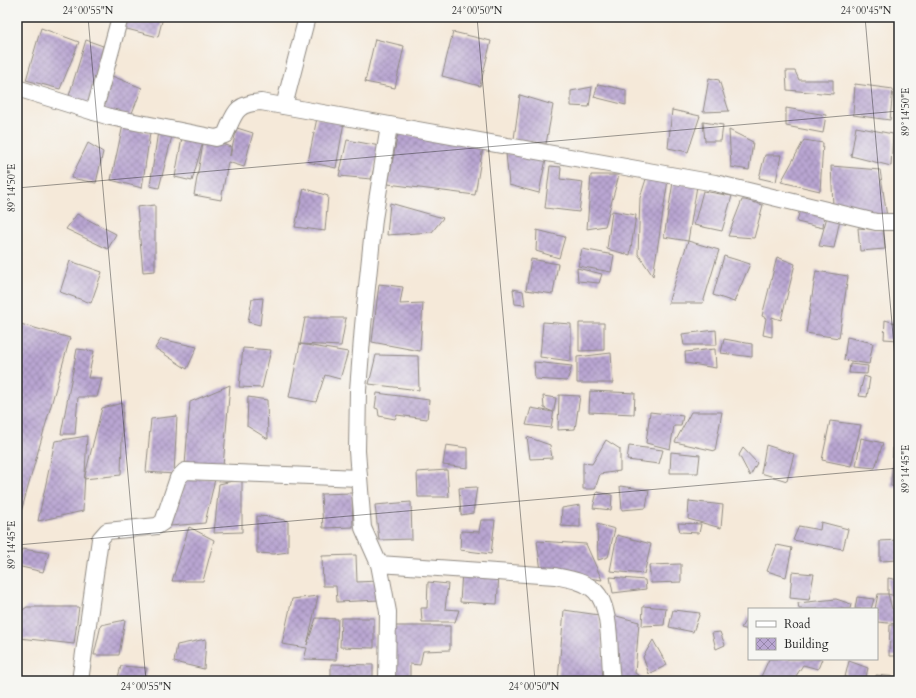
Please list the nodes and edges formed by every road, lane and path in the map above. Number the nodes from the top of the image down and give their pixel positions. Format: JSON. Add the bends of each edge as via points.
{"nodes":[{"id":1,"x":120,"y":17,"type":"edge"},
{"id":2,"x":307,"y":17,"type":"edge"},
{"id":3,"x":17,"y":88,"type":"edge"},
{"id":4,"x":284,"y":106,"type":"junction"},
{"id":5,"x":94,"y":112,"type":"junction"},
{"id":6,"x":389,"y":126,"type":"junction"},
{"id":7,"x":899,"y":222,"type":"edge"},
{"id":8,"x":359,"y":478,"type":"junction"},
{"id":9,"x":379,"y":564,"type":"junction"},
{"id":10,"x":80,"y":681,"type":"edge"},
{"id":11,"x":387,"y":681,"type":"edge"},
{"id":12,"x":612,"y":681,"type":"edge"}],
"edges":[{"from":1,"to":5,"type":"street"},
{"from":2,"to":4,"type":"street"},
{"from":3,"to":5,"type":"street"},
{"from":4,"to":5,"type":"street","via":[[261,102],[249,103],[234,114],[225,134],[216,138]]},
{"from":4,"to":6,"type":"street"},
{"from":6,"to":7,"type":"street","via":[[715,183],[876,222]]},
{"from":6,"to":8,"type":"street","via":[[374,219],[360,369]]},
{"from":8,"to":9,"type":"street","via":[[363,528]]},
{"from":8,"to":10,"type":"street","via":[[185,471],[178,478],[163,522],[157,526],[107,531],[100,540],[94,568],[92,607]]},
{"from":9,"to":11,"type":"street","via":[[388,612]]},
{"from":9,"to":12,"type":"street","via":[[555,576],[580,582],[595,592],[603,604],[607,617]]}]}
